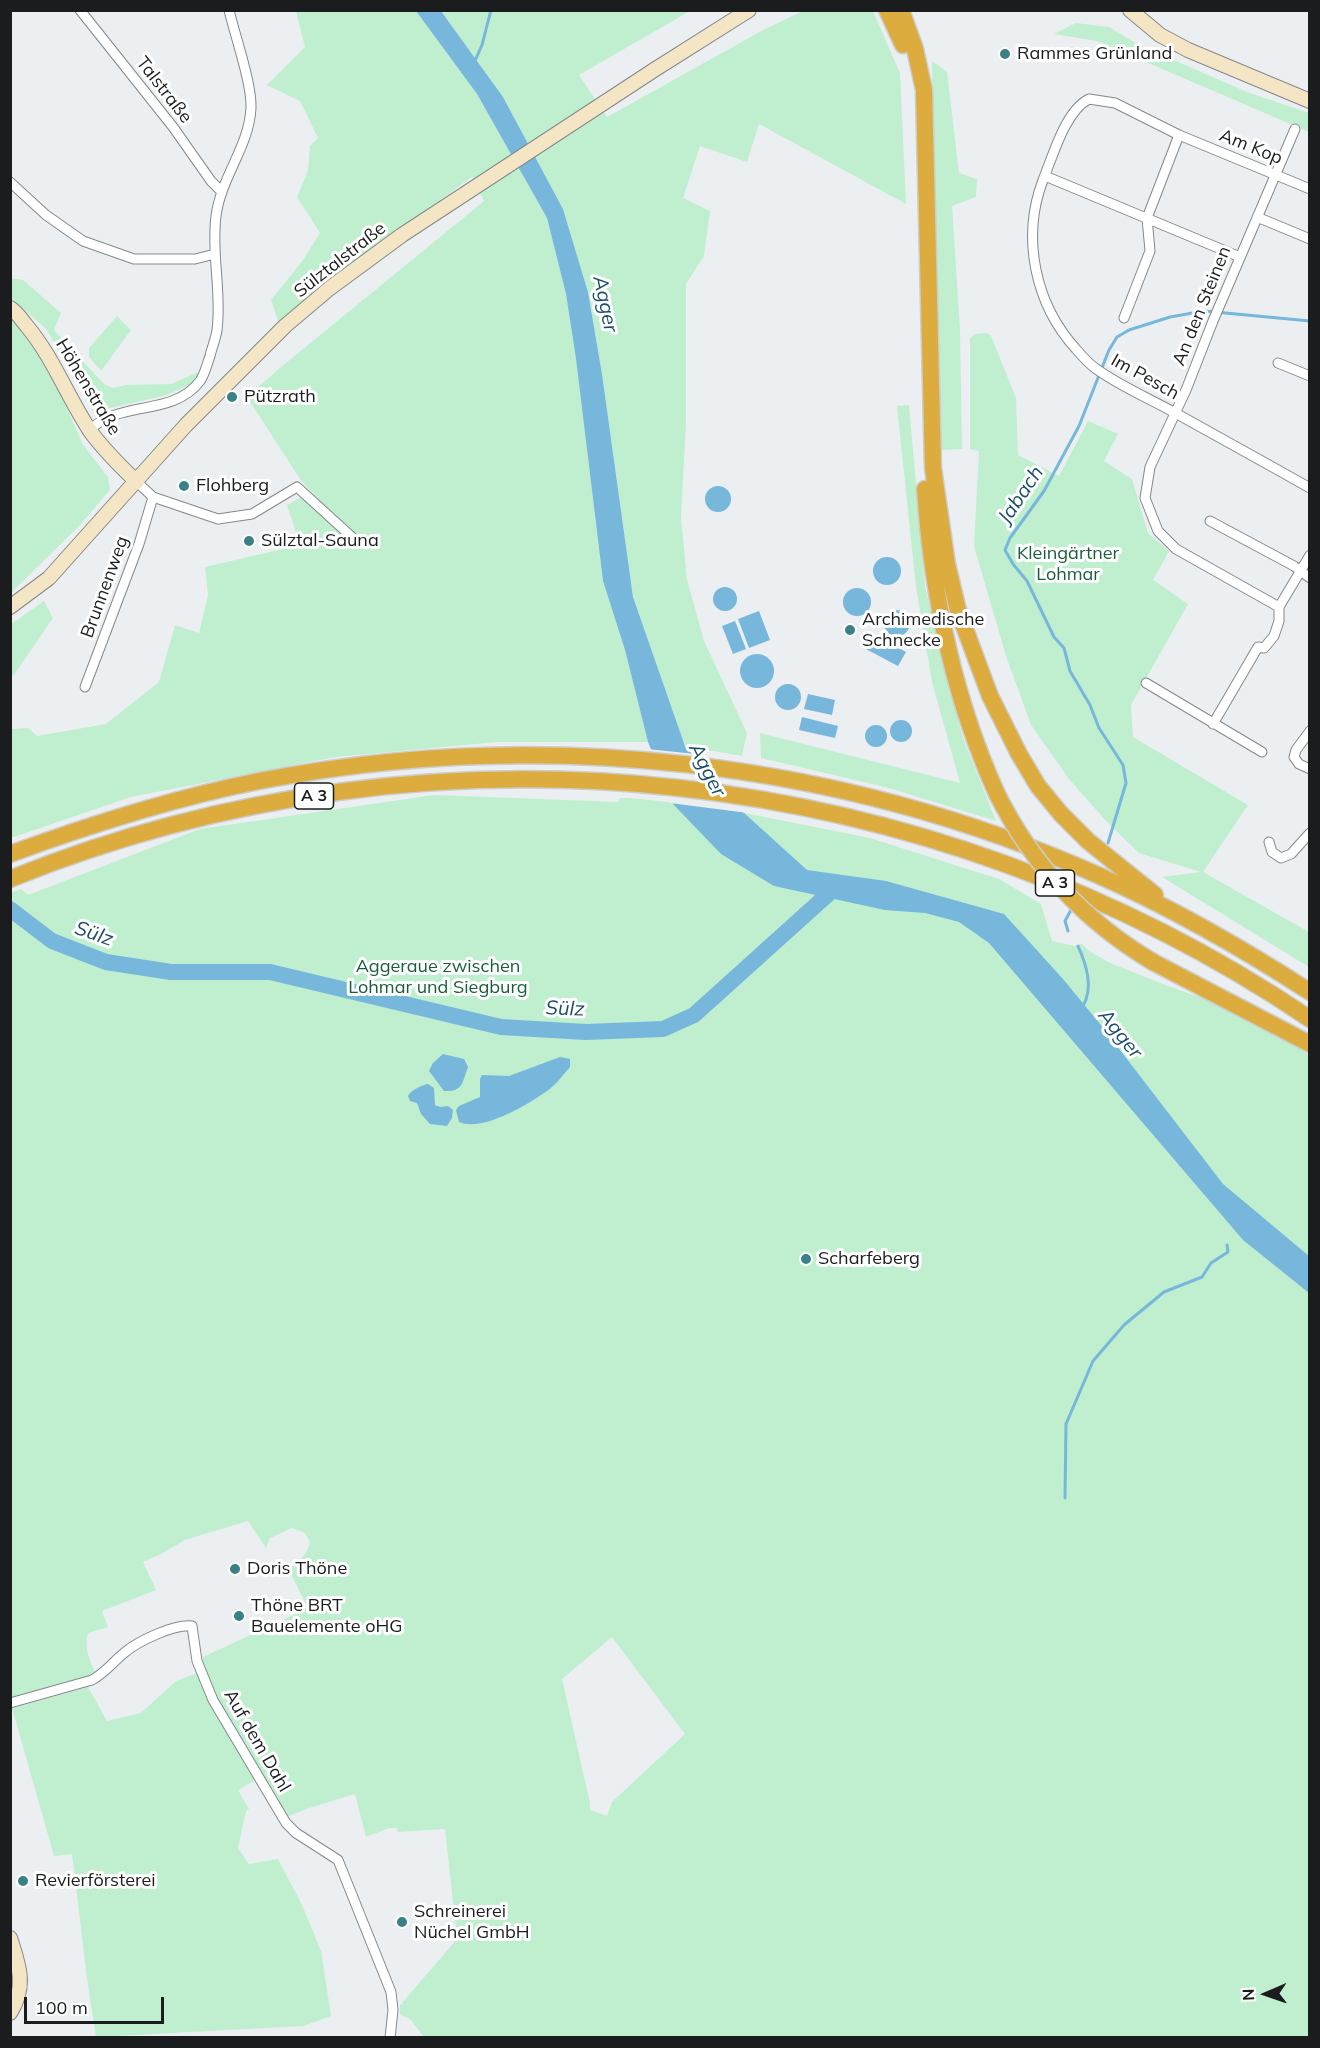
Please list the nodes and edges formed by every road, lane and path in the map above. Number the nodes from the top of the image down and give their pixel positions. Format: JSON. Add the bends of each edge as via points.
{"nodes":[{"id":1,"x":80,"y":10,"type":"edge"},
{"id":2,"x":229,"y":10,"type":"edge"},
{"id":3,"x":749,"y":10,"type":"edge"},
{"id":4,"x":887,"y":10,"type":"edge"},
{"id":5,"x":901,"y":10,"type":"edge"},
{"id":6,"x":1130,"y":10,"type":"edge"},
{"id":7,"x":1141,"y":16,"type":"edge"},
{"id":8,"x":1310,"y":100,"type":"edge"},
{"id":9,"x":1295,"y":129,"type":"dead end"},
{"id":10,"x":1179,"y":135,"type":"junction"},
{"id":11,"x":1276,"y":175,"type":"junction"},
{"id":12,"x":1045,"y":177,"type":"junction"},
{"id":13,"x":10,"y":182,"type":"edge"},
{"id":14,"x":1310,"y":189,"type":"edge"},
{"id":15,"x":221,"y":191,"type":"junction"},
{"id":16,"x":1257,"y":217,"type":"junction"},
{"id":17,"x":1147,"y":218,"type":"junction"},
{"id":18,"x":1310,"y":239,"type":"edge"},
{"id":19,"x":215,"y":254,"type":"junction"},
{"id":20,"x":1240,"y":257,"type":"junction"},
{"id":21,"x":10,"y":308,"type":"edge"},
{"id":22,"x":1124,"y":318,"type":"dead end"},
{"id":23,"x":1278,"y":363,"type":"dead end"},
{"id":24,"x":1310,"y":376,"type":"edge"},
{"id":25,"x":1175,"y":413,"type":"junction"},
{"id":26,"x":90,"y":430,"type":"junction"},
{"id":27,"x":928,"y":443,"type":"junction"},
{"id":28,"x":929,"y":468,"type":"junction"},
{"id":29,"x":137,"y":482,"type":"junction"},
{"id":30,"x":1309,"y":487,"type":"edge"},
{"id":31,"x":153,"y":497,"type":"junction"},
{"id":32,"x":1210,"y":521,"type":"dead end"},
{"id":33,"x":353,"y":538,"type":"dead end"},
{"id":34,"x":1310,"y":555,"type":"edge"},
{"id":35,"x":1300,"y":571,"type":"junction"},
{"id":36,"x":1310,"y":578,"type":"edge"},
{"id":37,"x":10,"y":607,"type":"edge"},
{"id":38,"x":1279,"y":607,"type":"junction"},
{"id":39,"x":1146,"y":683,"type":"dead end"},
{"id":40,"x":85,"y":687,"type":"dead end"},
{"id":41,"x":1213,"y":724,"type":"junction"},
{"id":42,"x":1310,"y":731,"type":"edge"},
{"id":43,"x":1262,"y":753,"type":"dead end"},
{"id":44,"x":1310,"y":769,"type":"edge"},
{"id":45,"x":1310,"y":832,"type":"edge"},
{"id":46,"x":1269,"y":842,"type":"dead end"},
{"id":47,"x":10,"y":854,"type":"edge"},
{"id":48,"x":10,"y":879,"type":"edge"},
{"id":49,"x":1187,"y":918,"type":"junction"},
{"id":50,"x":1310,"y":992,"type":"edge"},
{"id":51,"x":1310,"y":1019,"type":"edge"},
{"id":52,"x":1310,"y":1044,"type":"edge"},
{"id":53,"x":10,"y":1703,"type":"edge"},
{"id":54,"x":10,"y":1938,"type":"edge"},
{"id":55,"x":10,"y":2013,"type":"edge"},
{"id":56,"x":390,"y":2037,"type":"edge"}],
"edges":[{"from":1,"to":15,"type":"street","name":"Talstraße"},
{"from":2,"to":15,"type":"street","via":[[251,107],[247,135]]},
{"from":3,"to":29,"type":"main road","name":"Sülztalstraße","via":[[363,263],[285,326],[186,424]]},
{"from":4,"to":27,"type":"highway","via":[[901,40],[914,93]]},
{"from":5,"to":27,"type":"highway","via":[[924,90]]},
{"from":6,"to":7,"type":"main road"},
{"from":7,"to":8,"type":"main road","via":[[1160,35],[1188,50]]},
{"from":9,"to":11,"type":"street","name":"An den Steinen"},
{"from":10,"to":11,"type":"street","name":"Am Kop"},
{"from":10,"to":12,"type":"street","name":"Im Pesch","via":[[1115,103],[1089,99],[1072,116]]},
{"from":10,"to":17,"type":"street"},
{"from":11,"to":14,"type":"street","name":"Am Kop"},
{"from":11,"to":16,"type":"street","name":"An den Steinen"},
{"from":12,"to":17,"type":"street"},
{"from":12,"to":25,"type":"street","name":"Im Pesch","via":[[1033,222],[1034,261],[1043,298],[1062,333],[1095,368]]},
{"from":13,"to":19,"type":"street","via":[[46,215],[83,241],[134,259],[195,259]]},
{"from":15,"to":19,"type":"street"},
{"from":16,"to":18,"type":"street"},
{"from":16,"to":20,"type":"street","name":"An den Steinen"},
{"from":17,"to":20,"type":"street"},
{"from":17,"to":22,"type":"street","via":[[1150,250]]},
{"from":19,"to":26,"type":"street","via":[[217,330],[200,381],[170,403],[112,416]]},
{"from":20,"to":25,"type":"street","name":"An den Steinen"},
{"from":21,"to":26,"type":"main road","name":"Höhenstraße","via":[[47,352]]},
{"from":23,"to":24,"type":"street"},
{"from":25,"to":30,"type":"street","name":"Im Pesch"},
{"from":25,"to":38,"type":"street","name":"An den Steinen","via":[[1150,467],[1145,498],[1158,531],[1176,549]]},
{"from":26,"to":29,"type":"main road","name":"Höhenstraße","via":[[109,456]]},
{"from":27,"to":28,"type":"highway"},
{"from":28,"to":49,"type":"highway","via":[[958,610],[990,696],[1019,754],[1038,786],[1088,841]]},
{"from":28,"to":52,"type":"highway","bridge":true,"via":[[931,554],[948,653],[969,725],[997,794],[1019,835],[1062,890],[1096,922],[1153,962]]},
{"from":29,"to":31,"type":"street"},
{"from":29,"to":37,"type":"main road","name":"Sülztalstraße","via":[[49,578]]},
{"from":31,"to":33,"type":"street","via":[[218,519],[252,514],[297,487]]},
{"from":31,"to":40,"type":"street","name":"Brunnenweg","via":[[139,544],[86,672]]},
{"from":32,"to":35,"type":"street"},
{"from":34,"to":35,"type":"street"},
{"from":35,"to":36,"type":"street"},
{"from":35,"to":38,"type":"street"},
{"from":38,"to":41,"type":"street","via":[[1274,636],[1264,648],[1258,647]]},
{"from":39,"to":41,"type":"street"},
{"from":41,"to":43,"type":"street"},
{"from":42,"to":44,"type":"street","via":[[1294,757]]},
{"from":45,"to":46,"type":"street","via":[[1291,854],[1281,858],[1272,852]]},
{"from":47,"to":49,"type":"highway","number":"A 3","via":[[131,812],[260,781],[326,770],[458,757],[598,757],[695,765],[858,794],[1015,842]]},
{"from":48,"to":51,"type":"highway","number":"A 3","via":[[154,830],[218,814],[348,791],[424,783],[545,779],[724,793],[857,818],[1010,865],[1092,898],[1208,956]]},
{"from":49,"to":50,"type":"highway","number":"A 3"},
{"from":53,"to":56,"type":"street","name":"Auf dem Dahl","via":[[92,1680],[131,1647],[177,1626],[192,1626],[197,1661],[213,1700],[280,1814],[296,1833],[338,1860],[391,1992]]},
{"from":54,"to":55,"type":"main road","via":[[22,1979],[19,1997]]}]}
